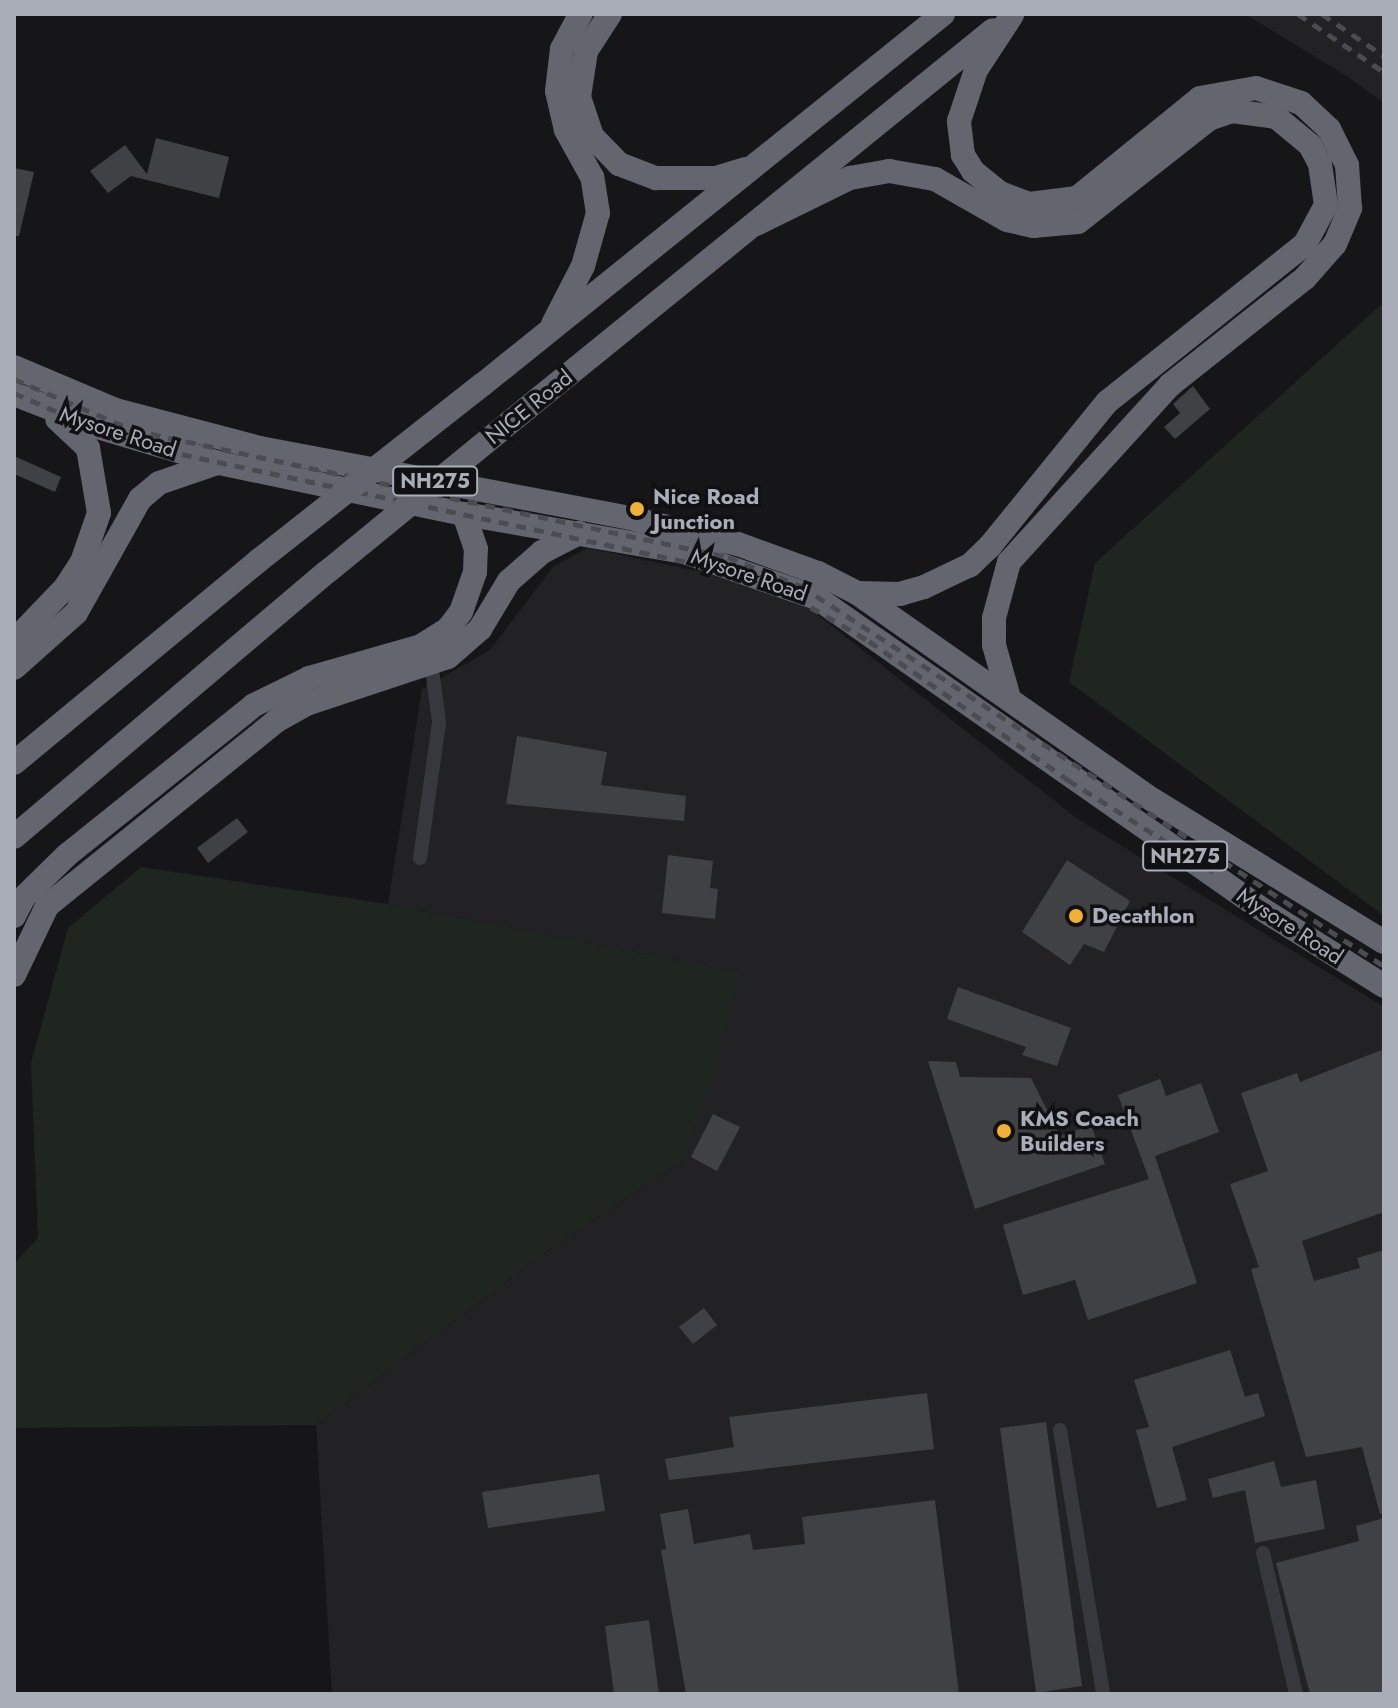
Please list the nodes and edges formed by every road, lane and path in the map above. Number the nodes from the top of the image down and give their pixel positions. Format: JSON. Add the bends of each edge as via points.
{"nodes":[{"id":1,"x":581,"y":14,"type":"edge"},
{"id":2,"x":610,"y":14,"type":"edge"},
{"id":3,"x":943,"y":14,"type":"edge"},
{"id":4,"x":1013,"y":15,"type":"edge"},
{"id":5,"x":756,"y":166,"type":"junction"},
{"id":6,"x":756,"y":224,"type":"junction"},
{"id":7,"x":545,"y":336,"type":"junction"},
{"id":8,"x":14,"y":367,"type":"edge"},
{"id":9,"x":25,"y":399,"type":"edge"},
{"id":10,"x":219,"y":463,"type":"junction"},
{"id":11,"x":464,"y":514,"type":"junction"},
{"id":12,"x":579,"y":533,"type":"junction"},
{"id":13,"x":857,"y":593,"type":"junction"},
{"id":14,"x":14,"y":641,"type":"edge"},
{"id":15,"x":431,"y":662,"type":"junction"},
{"id":16,"x":14,"y":668,"type":"edge"},
{"id":17,"x":1001,"y":707,"type":"junction"},
{"id":18,"x":14,"y":763,"type":"edge"},
{"id":19,"x":14,"y":837,"type":"edge"},
{"id":20,"x":420,"y":858,"type":"dead end"},
{"id":21,"x":14,"y":916,"type":"edge"},
{"id":22,"x":1384,"y":942,"type":"edge"},
{"id":23,"x":14,"y":975,"type":"edge"},
{"id":24,"x":1384,"y":986,"type":"edge"},
{"id":25,"x":1060,"y":1430,"type":"dead end"},
{"id":26,"x":1263,"y":1553,"type":"dead end"},
{"id":27,"x":1103,"y":1694,"type":"edge"},
{"id":28,"x":1296,"y":1694,"type":"edge"}],
"edges":[{"from":1,"to":7,"type":"highway","via":[[562,49],[557,91],[566,130],[592,177],[598,213],[583,266]]},
{"from":2,"to":5,"type":"highway","via":[[586,51],[583,66],[579,97],[592,136],[619,164],[656,178],[716,178]]},
{"from":3,"to":5,"type":"highway","name":"NICE Road"},
{"from":4,"to":6,"type":"highway","name":"NICE Road"},
{"from":4,"to":17,"type":"highway","via":[[976,70],[959,121],[963,155],[1000,193],[1029,204],[1077,198],[1200,98],[1256,88],[1301,103],[1329,129],[1347,165],[1350,208],[1335,244],[1305,278],[1170,385],[1009,562],[996,597],[994,631]]},
{"from":5,"to":7,"type":"highway","name":"NICE Road"},
{"from":6,"to":13,"type":"highway","via":[[850,178],[889,171],[935,179],[1007,220],[1033,226],[1078,222],[1209,119],[1232,111],[1276,117],[1310,145],[1320,164],[1326,205],[1305,244],[1107,402],[970,565],[900,594]]},
{"from":6,"to":19,"type":"highway","name":"NICE Road","bridge":true,"via":[[327,572]]},
{"from":7,"to":18,"type":"highway","name":"NICE Road","bridge":true,"via":[[258,561]]},
{"from":8,"to":13,"type":"highway","name":"Mysore Road","number":"NH275","via":[[116,410],[260,448],[631,518],[738,544]]},
{"from":9,"to":10,"type":"highway","name":"Mysore Road","number":"NH275"},
{"from":9,"to":14,"type":"highway","via":[[78,434],[88,448],[99,513],[82,562],[65,588]]},
{"from":10,"to":11,"type":"highway","name":"Mysore Road","number":"NH275"},
{"from":10,"to":16,"type":"highway","via":[[159,483],[140,499],[76,613]]},
{"from":11,"to":12,"type":"highway","name":"Mysore Road","number":"NH275"},
{"from":11,"to":21,"type":"highway","via":[[476,549],[475,572],[461,612],[448,629],[421,646],[309,678],[254,705],[67,855],[23,898]]},
{"from":12,"to":15,"type":"highway","via":[[542,552],[509,581],[480,629],[448,657]]},
{"from":12,"to":17,"type":"highway","name":"Mysore Road","number":"NH275","via":[[684,552],[817,598]]},
{"from":13,"to":17,"type":"highway","name":"Mysore Road","number":"NH275"},
{"from":15,"to":20,"type":"street","via":[[439,722]]},
{"from":15,"to":23,"type":"highway","via":[[309,703],[276,721],[47,906]]},
{"from":17,"to":22,"type":"highway","name":"Mysore Road","number":"NH275"},
{"from":17,"to":24,"type":"highway","name":"Mysore Road","number":"NH275","via":[[1245,897]]},
{"from":25,"to":27,"type":"street"},
{"from":26,"to":28,"type":"street"}]}
